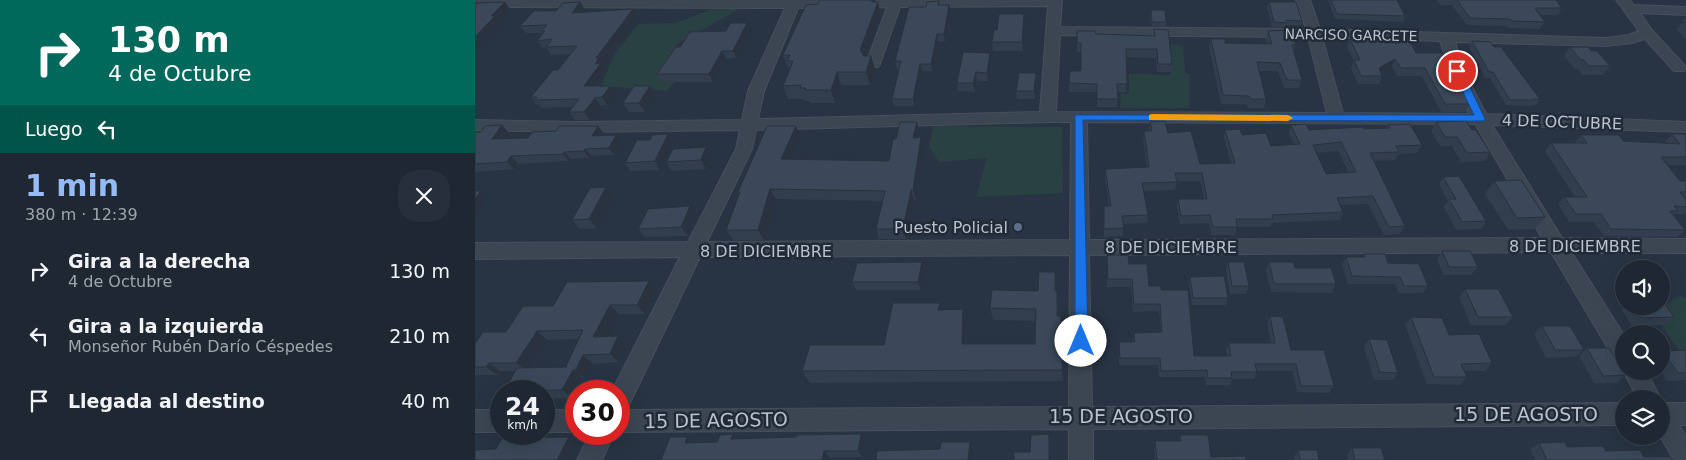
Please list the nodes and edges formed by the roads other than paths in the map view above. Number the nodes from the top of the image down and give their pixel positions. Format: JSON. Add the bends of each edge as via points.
{"nodes":[{"id":1,"x":1303,"y":0,"type":"edge"},
{"id":2,"x":1054,"y":1,"type":"edge"},
{"id":3,"x":475,"y":3,"type":"edge"},
{"id":4,"x":895,"y":3,"type":"junction"},
{"id":5,"x":793,"y":4,"type":"junction"},
{"id":6,"x":1627,"y":5,"type":"edge"},
{"id":7,"x":1686,"y":11,"type":"edge"},
{"id":8,"x":1054,"y":31,"type":"junction"},
{"id":9,"x":1314,"y":33,"type":"junction"},
{"id":10,"x":1647,"y":33,"type":"junction"},
{"id":11,"x":1446,"y":37,"type":"junction"},
{"id":12,"x":873,"y":64,"type":"dead end"},
{"id":13,"x":1679,"y":68,"type":"dead end"},
{"id":14,"x":1048,"y":117,"type":"junction"},
{"id":15,"x":1079,"y":117,"type":"junction"},
{"id":16,"x":1336,"y":118,"type":"junction"},
{"id":17,"x":1480,"y":119,"type":"junction"},
{"id":18,"x":475,"y":124,"type":"edge"},
{"id":19,"x":749,"y":125,"type":"junction"},
{"id":20,"x":1686,"y":127,"type":"edge"},
{"id":21,"x":1558,"y":245,"type":"junction"},
{"id":22,"x":1686,"y":246,"type":"edge"},
{"id":23,"x":1080,"y":248,"type":"junction"},
{"id":24,"x":475,"y":251,"type":"edge"},
{"id":25,"x":691,"y":251,"type":"junction"},
{"id":26,"x":1615,"y":340,"type":"edge"},
{"id":27,"x":629,"y":380,"type":"edge"},
{"id":28,"x":1615,"y":414,"type":"edge"},
{"id":29,"x":1686,"y":414,"type":"edge"},
{"id":30,"x":1670,"y":415,"type":"edge"},
{"id":31,"x":1082,"y":416,"type":"junction"},
{"id":32,"x":475,"y":421,"type":"edge"},
{"id":33,"x":490,"y":421,"type":"edge"},
{"id":34,"x":630,"y":421,"type":"edge"},
{"id":35,"x":1670,"y":430,"type":"edge"},
{"id":36,"x":597,"y":445,"type":"edge"},
{"id":37,"x":1686,"y":458,"type":"edge"},
{"id":38,"x":589,"y":460,"type":"edge"},
{"id":39,"x":1081,"y":460,"type":"edge"}],
"edges":[{"from":1,"to":9,"type":"street"},
{"from":2,"to":4,"type":"street"},
{"from":2,"to":8,"type":"street"},
{"from":3,"to":5,"type":"street"},
{"from":4,"to":5,"type":"street"},
{"from":4,"to":12,"type":"street"},
{"from":5,"to":19,"type":"street","via":[[756,91]]},
{"from":6,"to":7,"type":"street"},
{"from":6,"to":10,"type":"street"},
{"from":8,"to":9,"type":"street","name":"NARCISO GARCETE"},
{"from":8,"to":14,"type":"street"},
{"from":9,"to":11,"type":"street","name":"NARCISO GARCETE"},
{"from":9,"to":16,"type":"street"},
{"from":10,"to":11,"type":"street","name":"NARCISO GARCETE","via":[[1632,39],[1606,42]]},
{"from":10,"to":13,"type":"street"},
{"from":11,"to":17,"type":"street","via":[[1457,71]]},
{"from":14,"to":15,"type":"street","name":"4 DE OCTUBRE"},
{"from":14,"to":19,"type":"street","name":"4 DE OCTUBRE"},
{"from":15,"to":16,"type":"street","name":"4 DE OCTUBRE"},
{"from":15,"to":23,"type":"street"},
{"from":16,"to":17,"type":"street","name":"4 DE OCTUBRE"},
{"from":17,"to":20,"type":"street","name":"4 DE OCTUBRE"},
{"from":17,"to":21,"type":"street"},
{"from":18,"to":19,"type":"street","name":"4 DE OCTUBRE","via":[[577,127]]},
{"from":19,"to":25,"type":"street","via":[[744,149]]},
{"from":21,"to":22,"type":"street","name":"8 DE DICIEMBRE"},
{"from":21,"to":23,"type":"street","name":"8 DE DICIEMBRE"},
{"from":21,"to":26,"type":"street"},
{"from":23,"to":25,"type":"street","name":"8 DE DICIEMBRE"},
{"from":23,"to":31,"type":"street"},
{"from":24,"to":25,"type":"street","name":"8 DE DICIEMBRE"},
{"from":25,"to":27,"type":"street"},
{"from":28,"to":31,"type":"street","name":"15 DE AGOSTO"},
{"from":29,"to":30,"type":"street"},
{"from":31,"to":34,"type":"street","name":"15 DE AGOSTO"},
{"from":31,"to":39,"type":"street"},
{"from":32,"to":33,"type":"street"},
{"from":35,"to":37,"type":"street"},
{"from":36,"to":38,"type":"street"}]}
